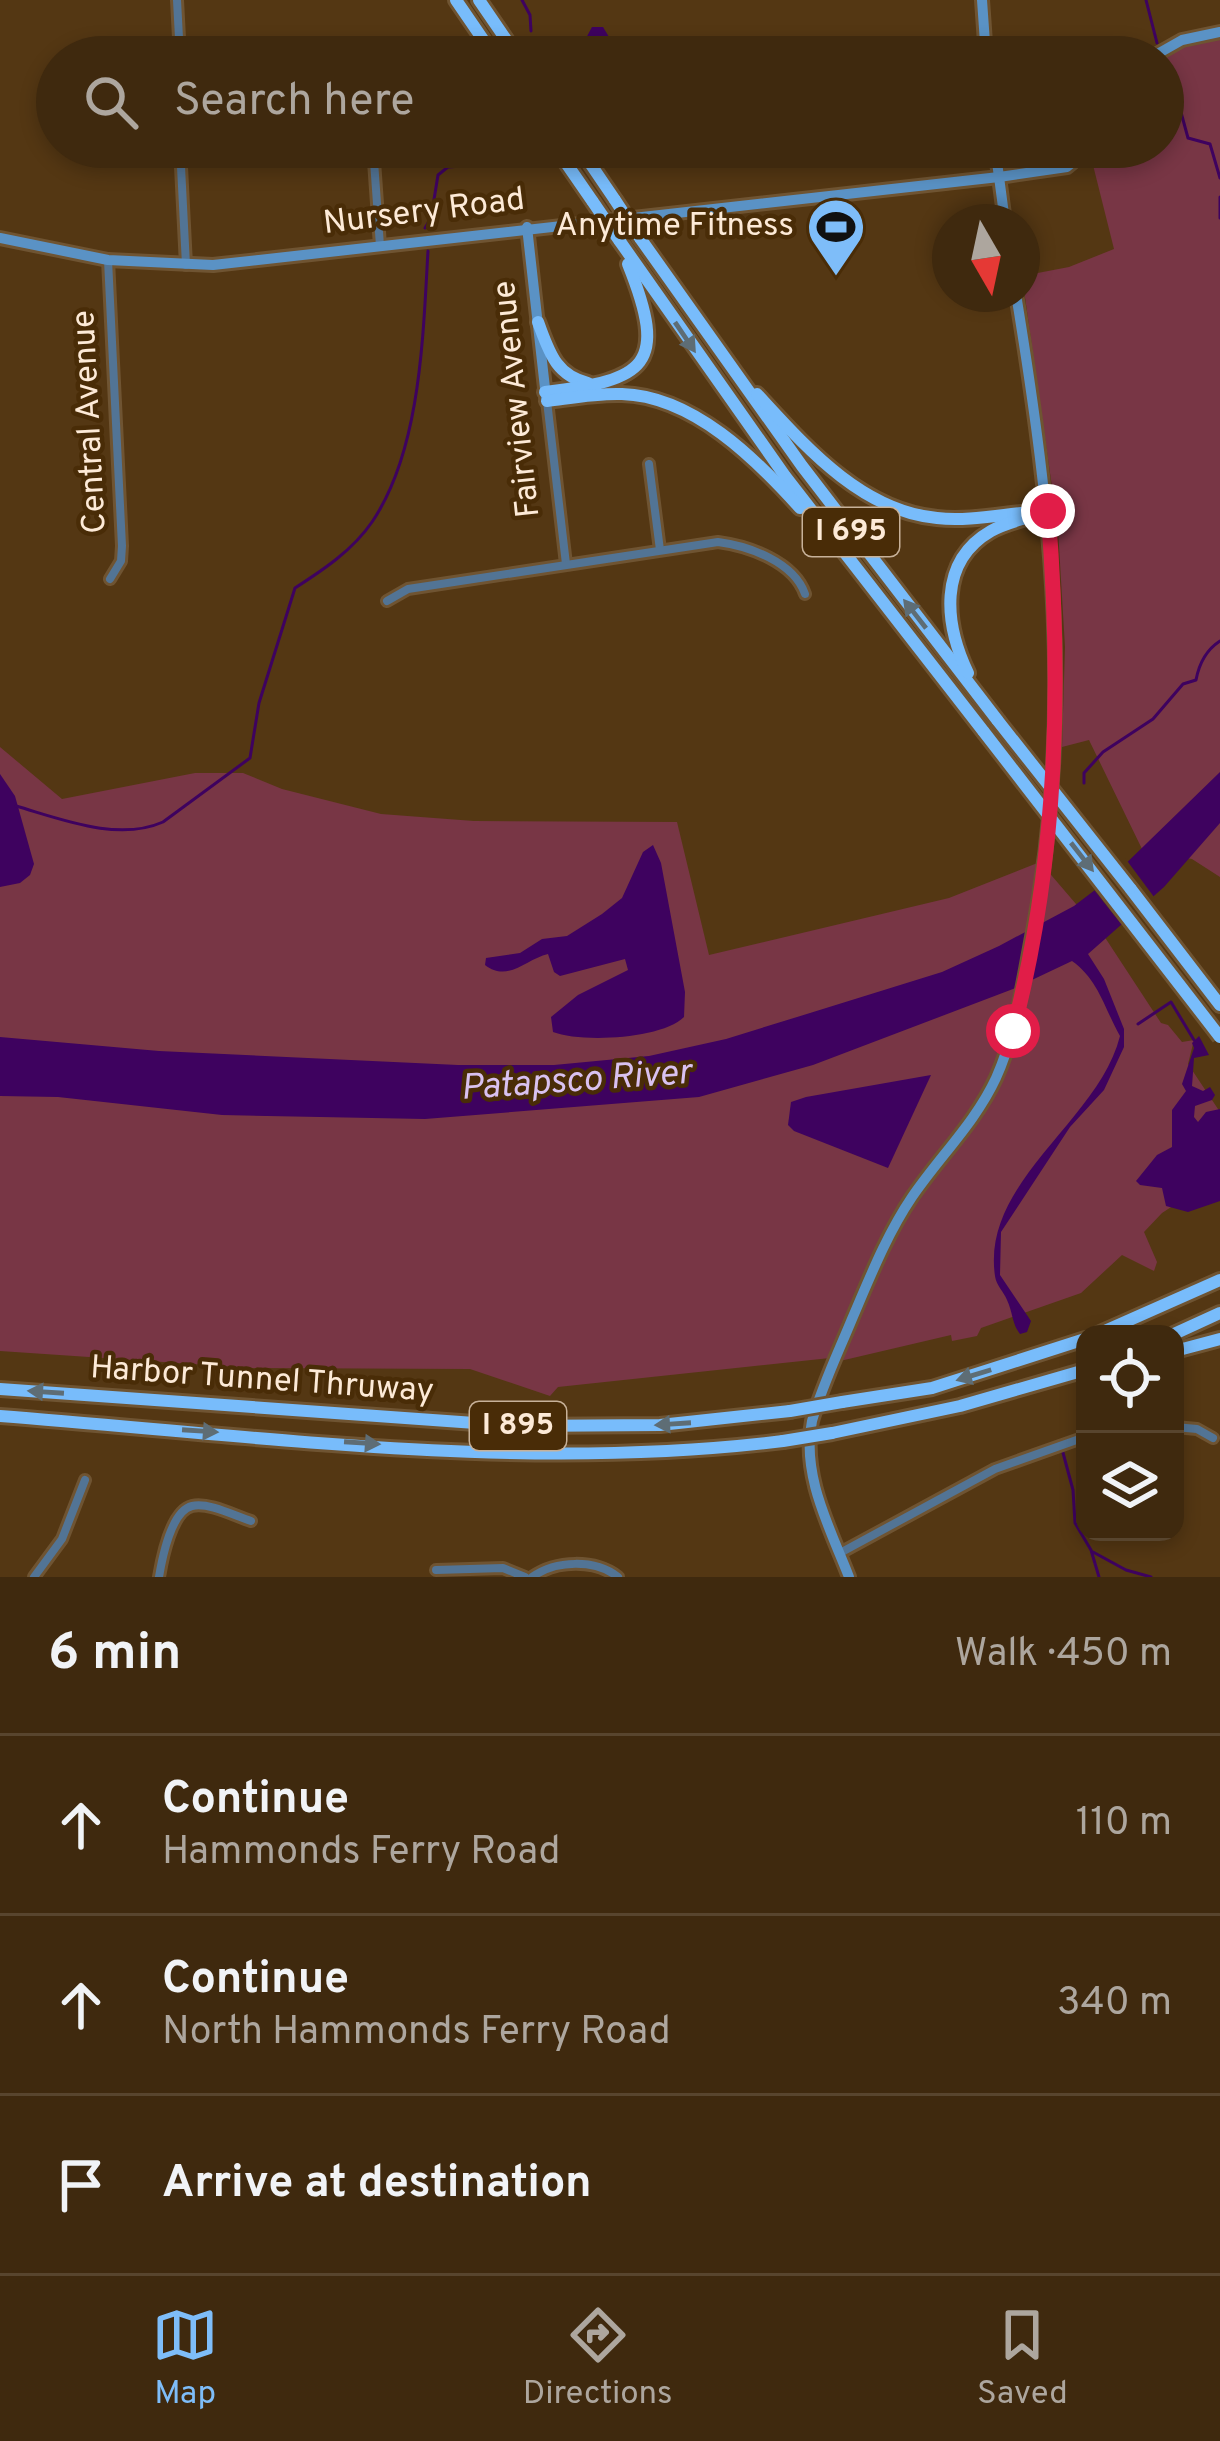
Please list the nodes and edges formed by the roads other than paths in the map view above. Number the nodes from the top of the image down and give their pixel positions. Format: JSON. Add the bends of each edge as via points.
{"nodes":[{"id":1,"x":176,"y":0,"type":"edge"},
{"id":2,"x":455,"y":0,"type":"edge"},
{"id":3,"x":479,"y":0,"type":"edge"},
{"id":4,"x":982,"y":0,"type":"edge"},
{"id":5,"x":1220,"y":32,"type":"edge"},
{"id":6,"x":179,"y":36,"type":"edge"},
{"id":7,"x":481,"y":36,"type":"edge"},
{"id":8,"x":504,"y":36,"type":"edge"},
{"id":9,"x":985,"y":36,"type":"edge"},
{"id":10,"x":1184,"y":40,"type":"edge"},
{"id":11,"x":181,"y":168,"type":"edge"},
{"id":12,"x":374,"y":168,"type":"edge"},
{"id":13,"x":570,"y":168,"type":"edge"},
{"id":14,"x":593,"y":168,"type":"edge"},
{"id":15,"x":998,"y":168,"type":"edge"},
{"id":16,"x":1060,"y":168,"type":"edge"},
{"id":17,"x":999,"y":177,"type":"junction"},
{"id":18,"x":1003,"y":204,"type":"edge"},
{"id":19,"x":527,"y":227,"type":"junction"},
{"id":20,"x":0,"y":238,"type":"edge"},
{"id":21,"x":619,"y":240,"type":"junction"},
{"id":22,"x":380,"y":246,"type":"junction"},
{"id":23,"x":108,"y":260,"type":"junction"},
{"id":24,"x":186,"y":266,"type":"junction"},
{"id":25,"x":1019,"y":312,"type":"edge"},
{"id":26,"x":538,"y":322,"type":"junction"},
{"id":27,"x":720,"y":354,"type":"junction"},
{"id":28,"x":601,"y":385,"type":"junction"},
{"id":29,"x":546,"y":396,"type":"junction"},
{"id":30,"x":649,"y":464,"type":"dead end"},
{"id":31,"x":1048,"y":511,"type":"junction"},
{"id":32,"x":660,"y":550,"type":"junction"},
{"id":33,"x":566,"y":564,"type":"junction"},
{"id":34,"x":861,"y":576,"type":"junction"},
{"id":35,"x":110,"y":579,"type":"dead end"},
{"id":36,"x":805,"y":594,"type":"dead end"},
{"id":37,"x":387,"y":601,"type":"dead end"},
{"id":38,"x":986,"y":706,"type":"junction"},
{"id":39,"x":1220,"y":1005,"type":"edge"},
{"id":40,"x":1220,"y":1036,"type":"edge"},
{"id":41,"x":1220,"y":1280,"type":"edge"},
{"id":42,"x":1220,"y":1313,"type":"edge"},
{"id":43,"x":1118,"y":1325,"type":"edge"},
{"id":44,"x":1184,"y":1329,"type":"edge"},
{"id":45,"x":1220,"y":1340,"type":"edge"},
{"id":46,"x":1076,"y":1342,"type":"edge"},
{"id":47,"x":1184,"y":1349,"type":"edge"},
{"id":48,"x":1076,"y":1375,"type":"edge"},
{"id":49,"x":0,"y":1389,"type":"edge"},
{"id":50,"x":0,"y":1416,"type":"edge"},
{"id":51,"x":1184,"y":1428,"type":"edge"},
{"id":52,"x":1214,"y":1438,"type":"dead end"},
{"id":53,"x":1076,"y":1440,"type":"edge"},
{"id":54,"x":85,"y":1480,"type":"dead end"},
{"id":55,"x":251,"y":1521,"type":"dead end"},
{"id":56,"x":840,"y":1553,"type":"junction"},
{"id":57,"x":436,"y":1570,"type":"dead end"},
{"id":58,"x":34,"y":1577,"type":"edge"},
{"id":59,"x":159,"y":1577,"type":"edge"},
{"id":60,"x":529,"y":1577,"type":"edge"},
{"id":61,"x":619,"y":1577,"type":"edge"},
{"id":62,"x":849,"y":1577,"type":"edge"}],
"edges":[{"from":1,"to":6,"type":"street"},
{"from":2,"to":7,"type":"highway"},
{"from":3,"to":8,"type":"highway"},
{"from":4,"to":9,"type":"main road"},
{"from":5,"to":10,"type":"main road"},
{"from":11,"to":24,"type":"street"},
{"from":12,"to":22,"type":"street"},
{"from":13,"to":21,"type":"highway","number":"I 695","bridge":true},
{"from":14,"to":27,"type":"highway","number":"I 695","bridge":true},
{"from":15,"to":17,"type":"main road"},
{"from":16,"to":17,"type":"main road","name":"Nursery Road"},
{"from":17,"to":18,"type":"main road"},
{"from":17,"to":19,"type":"main road","name":"Nursery Road"},
{"from":19,"to":22,"type":"main road","name":"Nursery Road"},
{"from":19,"to":26,"type":"main road","name":"Fairview Avenue"},
{"from":20,"to":23,"type":"main road","name":"Nursery Road"},
{"from":21,"to":28,"type":"highway","via":[[645,310],[647,340],[638,365]]},
{"from":21,"to":34,"type":"highway","number":"I 695","one_way":true},
{"from":22,"to":24,"type":"main road","name":"Nursery Road"},
{"from":23,"to":24,"type":"main road","name":"Nursery Road"},
{"from":23,"to":35,"type":"street","name":"Central Avenue","via":[[122,546]]},
{"from":25,"to":31,"type":"main road"},
{"from":26,"to":28,"type":"highway","via":[[562,373]]},
{"from":26,"to":29,"type":"main road","name":"Fairview Avenue"},
{"from":27,"to":31,"type":"highway","via":[[822,461],[891,505],[947,519]]},
{"from":38,"to":27,"type":"highway","number":"I 695","one_way":true},
{"from":28,"to":29,"type":"highway"},
{"from":29,"to":33,"type":"street","name":"Fairview Avenue"},
{"from":29,"to":34,"type":"highway","via":[[622,394],[692,416],[768,473]]},
{"from":30,"to":32,"type":"street"},
{"from":31,"to":38,"type":"highway","via":[[977,541],[957,567],[952,636]]},
{"from":31,"to":56,"type":"main road","via":[[1058,647],[1055,769],[1019,1008],[983,1102],[887,1239],[815,1408],[810,1463]]},
{"from":32,"to":33,"type":"street"},
{"from":32,"to":36,"type":"street","via":[[740,545],[792,574]]},
{"from":33,"to":37,"type":"street","via":[[408,589]]},
{"from":34,"to":40,"type":"highway","number":"I 695","one_way":true,"bridge":true},
{"from":38,"to":39,"type":"highway","number":"I 695","bridge":true},
{"from":41,"to":43,"type":"highway"},
{"from":42,"to":44,"type":"highway"},
{"from":45,"to":47,"type":"highway"},
{"from":46,"to":49,"type":"highway","name":"Harbor Tunnel Thruway","number":"I 895","one_way":true,"bridge":true,"via":[[932,1388],[676,1424],[517,1426]]},
{"from":50,"to":48,"type":"highway","name":"Harbor Tunnel Thruway","number":"I 895","one_way":true,"bridge":true,"via":[[536,1455],[654,1453],[832,1433]]},
{"from":51,"to":52,"type":"street"},
{"from":53,"to":56,"type":"street","via":[[995,1469]]},
{"from":54,"to":58,"type":"street","via":[[62,1539]]},
{"from":55,"to":59,"type":"street","via":[[188,1508]]},
{"from":56,"to":62,"type":"main road"},
{"from":57,"to":60,"type":"street","via":[[502,1568]]},
{"from":60,"to":61,"type":"street","via":[[563,1565],[605,1567]]}]}
